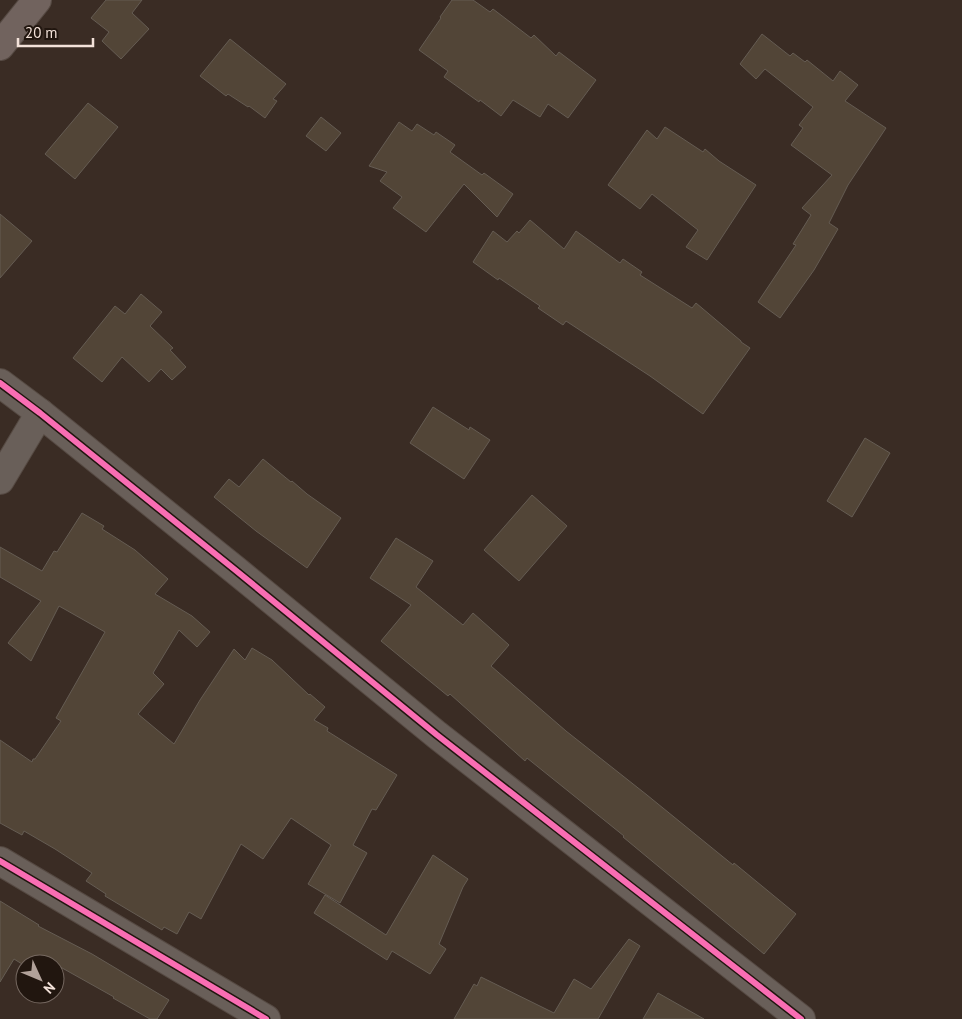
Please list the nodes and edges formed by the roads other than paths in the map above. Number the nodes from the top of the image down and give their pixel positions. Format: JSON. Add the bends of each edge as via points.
{"nodes":[{"id":1,"x":37,"y":0,"type":"edge"},
{"id":2,"x":0,"y":46,"type":"edge"},
{"id":3,"x":0,"y":383,"type":"edge"},
{"id":4,"x":40,"y":413,"type":"junction"},
{"id":5,"x":0,"y":480,"type":"edge"},
{"id":6,"x":0,"y":861,"type":"edge"},
{"id":7,"x":266,"y":1019,"type":"edge"},
{"id":8,"x":801,"y":1019,"type":"edge"}],
"edges":[{"from":1,"to":2,"type":"main road"},
{"from":3,"to":4,"type":"street"},
{"from":4,"to":5,"type":"street"},
{"from":4,"to":8,"type":"street","via":[[437,735]]},
{"from":6,"to":7,"type":"street"}]}
